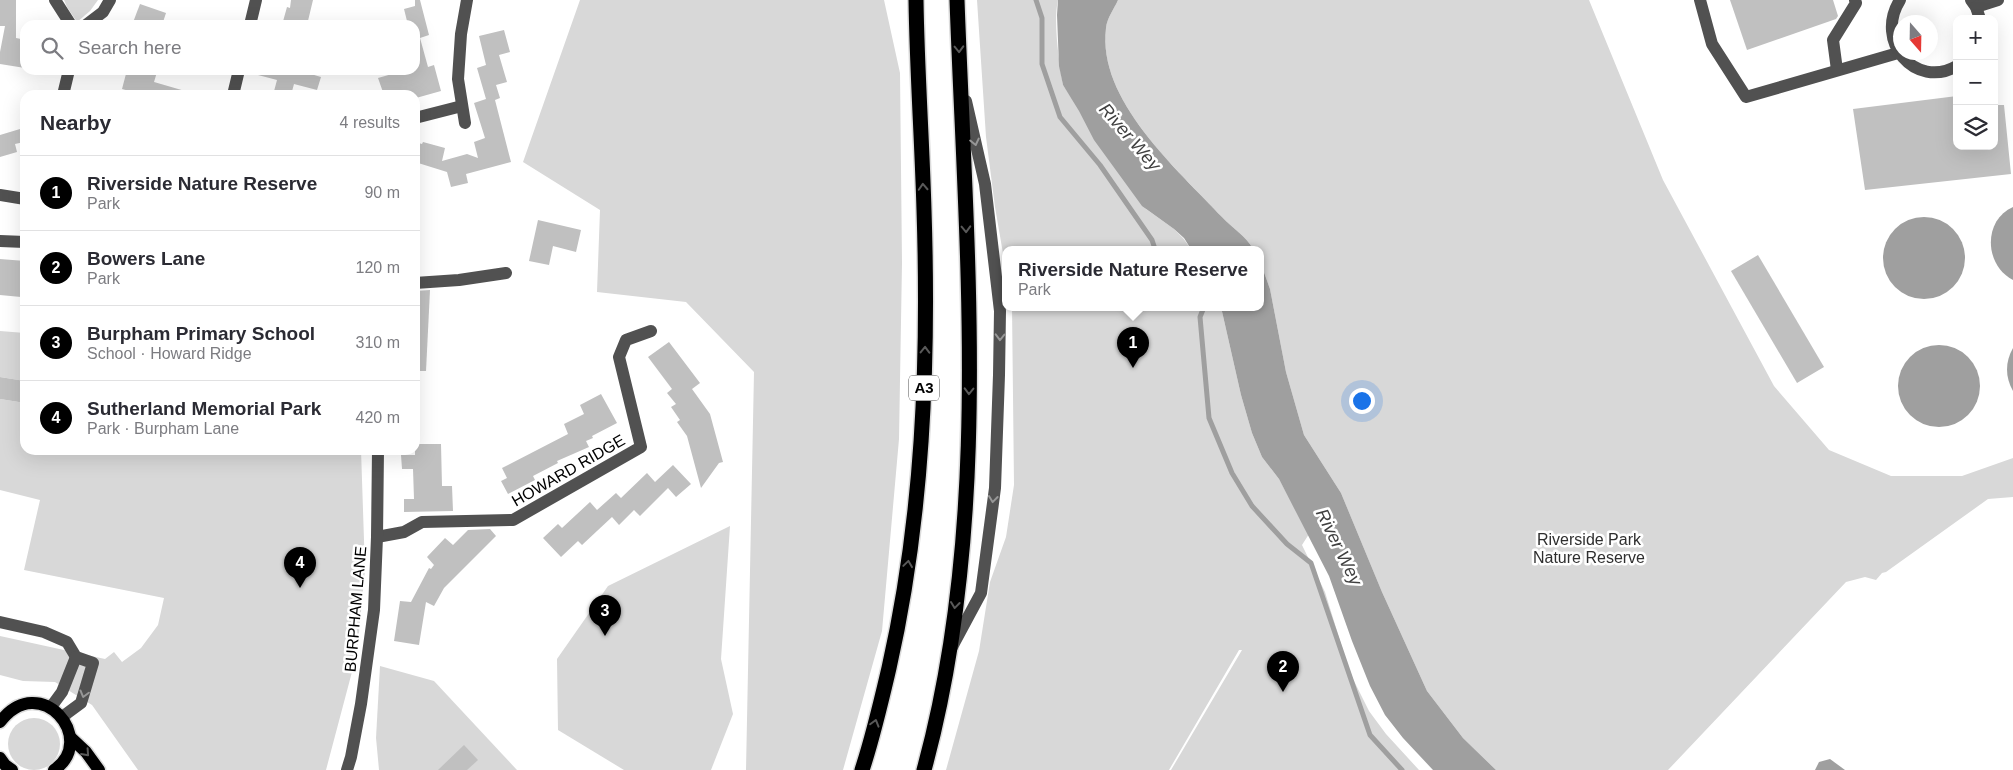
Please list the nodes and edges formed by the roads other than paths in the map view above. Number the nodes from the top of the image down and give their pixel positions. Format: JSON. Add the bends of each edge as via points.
{"nodes":[{"id":1,"x":55,"y":0,"type":"edge"},
{"id":2,"x":110,"y":0,"type":"edge"},
{"id":3,"x":256,"y":0,"type":"edge"},
{"id":4,"x":467,"y":0,"type":"edge"},
{"id":5,"x":914,"y":0,"type":"edge"},
{"id":6,"x":957,"y":0,"type":"edge"},
{"id":7,"x":1700,"y":0,"type":"edge"},
{"id":8,"x":1855,"y":0,"type":"edge"},
{"id":9,"x":1900,"y":0,"type":"edge"},
{"id":10,"x":1998,"y":0,"type":"edge"},
{"id":11,"x":1976,"y":9,"type":"edge"},
{"id":12,"x":68,"y":20,"type":"edge"},
{"id":13,"x":93,"y":20,"type":"edge"},
{"id":14,"x":251,"y":20,"type":"edge"},
{"id":15,"x":1893,"y":41,"type":"edge"},
{"id":16,"x":1893,"y":53,"type":"edge"},
{"id":17,"x":1906,"y":60,"type":"edge"},
{"id":18,"x":1953,"y":67,"type":"edge"},
{"id":19,"x":1837,"y":70,"type":"junction"},
{"id":20,"x":67,"y":75,"type":"edge"},
{"id":21,"x":238,"y":75,"type":"edge"},
{"id":22,"x":960,"y":77,"type":"junction"},
{"id":23,"x":64,"y":90,"type":"edge"},
{"id":24,"x":234,"y":90,"type":"edge"},
{"id":25,"x":462,"y":106,"type":"junction"},
{"id":26,"x":420,"y":117,"type":"edge"},
{"id":27,"x":465,"y":123,"type":"dead end"},
{"id":28,"x":0,"y":195,"type":"edge"},
{"id":29,"x":20,"y":198,"type":"edge"},
{"id":30,"x":0,"y":241,"type":"edge"},
{"id":31,"x":20,"y":242,"type":"edge"},
{"id":32,"x":506,"y":273,"type":"dead end"},
{"id":33,"x":420,"y":283,"type":"edge"},
{"id":34,"x":651,"y":331,"type":"dead end"},
{"id":35,"x":378,"y":455,"type":"edge"},
{"id":36,"x":377,"y":537,"type":"junction"},
{"id":37,"x":0,"y":622,"type":"edge"},
{"id":38,"x":949,"y":652,"type":"junction"},
{"id":39,"x":76,"y":657,"type":"junction"},
{"id":40,"x":1,"y":703,"type":"edge"},
{"id":41,"x":17,"y":706,"type":"junction"},
{"id":42,"x":51,"y":707,"type":"junction"},
{"id":43,"x":62,"y":717,"type":"junction"},
{"id":44,"x":0,"y":722,"type":"edge"},
{"id":45,"x":70,"y":737,"type":"junction"},
{"id":46,"x":0,"y":758,"type":"edge"},
{"id":47,"x":12,"y":770,"type":"edge"},
{"id":48,"x":54,"y":770,"type":"edge"},
{"id":49,"x":99,"y":770,"type":"edge"},
{"id":50,"x":346,"y":770,"type":"edge"},
{"id":51,"x":862,"y":770,"type":"edge"},
{"id":52,"x":924,"y":770,"type":"edge"}],
"edges":[{"from":1,"to":12,"type":"street"},
{"from":2,"to":13,"type":"street","via":[[103,12]]},
{"from":3,"to":14,"type":"street"},
{"from":4,"to":25,"type":"street","via":[[458,79]]},
{"from":51,"to":5,"type":"highway","number":"A3","one_way":true,"via":[[900,618],[919,468],[926,307]]},
{"from":6,"to":22,"type":"highway","one_way":true},
{"from":7,"to":19,"type":"street","via":[[1712,44],[1746,97]]},
{"from":8,"to":19,"type":"street","via":[[1833,40]]},
{"from":9,"to":15,"type":"street","via":[[1890,24]]},
{"from":10,"to":11,"type":"street"},
{"from":16,"to":19,"type":"street"},
{"from":17,"to":18,"type":"street","via":[[1922,70],[1937,72]]},
{"from":20,"to":23,"type":"street"},
{"from":21,"to":24,"type":"street"},
{"from":22,"to":38,"type":"highway","one_way":true,"via":[[970,347],[969,453],[961,558]]},
{"from":22,"to":38,"type":"street","one_way":true,"via":[[985,184],[1000,311],[999,375],[995,488],[981,593]]},
{"from":25,"to":26,"type":"street"},
{"from":25,"to":27,"type":"street"},
{"from":28,"to":29,"type":"street"},
{"from":30,"to":31,"type":"street"},
{"from":32,"to":33,"type":"street"},
{"from":34,"to":36,"type":"street","name":"HOWARD RIDGE","via":[[626,340],[619,357],[641,447],[513,520],[422,522],[404,532]]},
{"from":35,"to":36,"type":"street","name":"BURPHAM LANE"},
{"from":36,"to":50,"type":"street","name":"BURPHAM LANE","via":[[374,610],[361,704]]},
{"from":37,"to":39,"type":"street","via":[[44,632],[67,642]]},
{"from":38,"to":52,"type":"highway"},
{"from":39,"to":42,"type":"street","via":[[62,692]]},
{"from":39,"to":43,"type":"street","one_way":true,"via":[[94,663],[81,703]]},
{"from":40,"to":41,"type":"main road"},
{"from":41,"to":42,"type":"main road","via":[[28,702]]},
{"from":41,"to":44,"type":"main road"},
{"from":42,"to":43,"type":"main road"},
{"from":43,"to":45,"type":"main road"},
{"from":45,"to":48,"type":"main road","via":[[65,758]]},
{"from":45,"to":49,"type":"main road","one_way":true},
{"from":46,"to":47,"type":"main road"}]}
